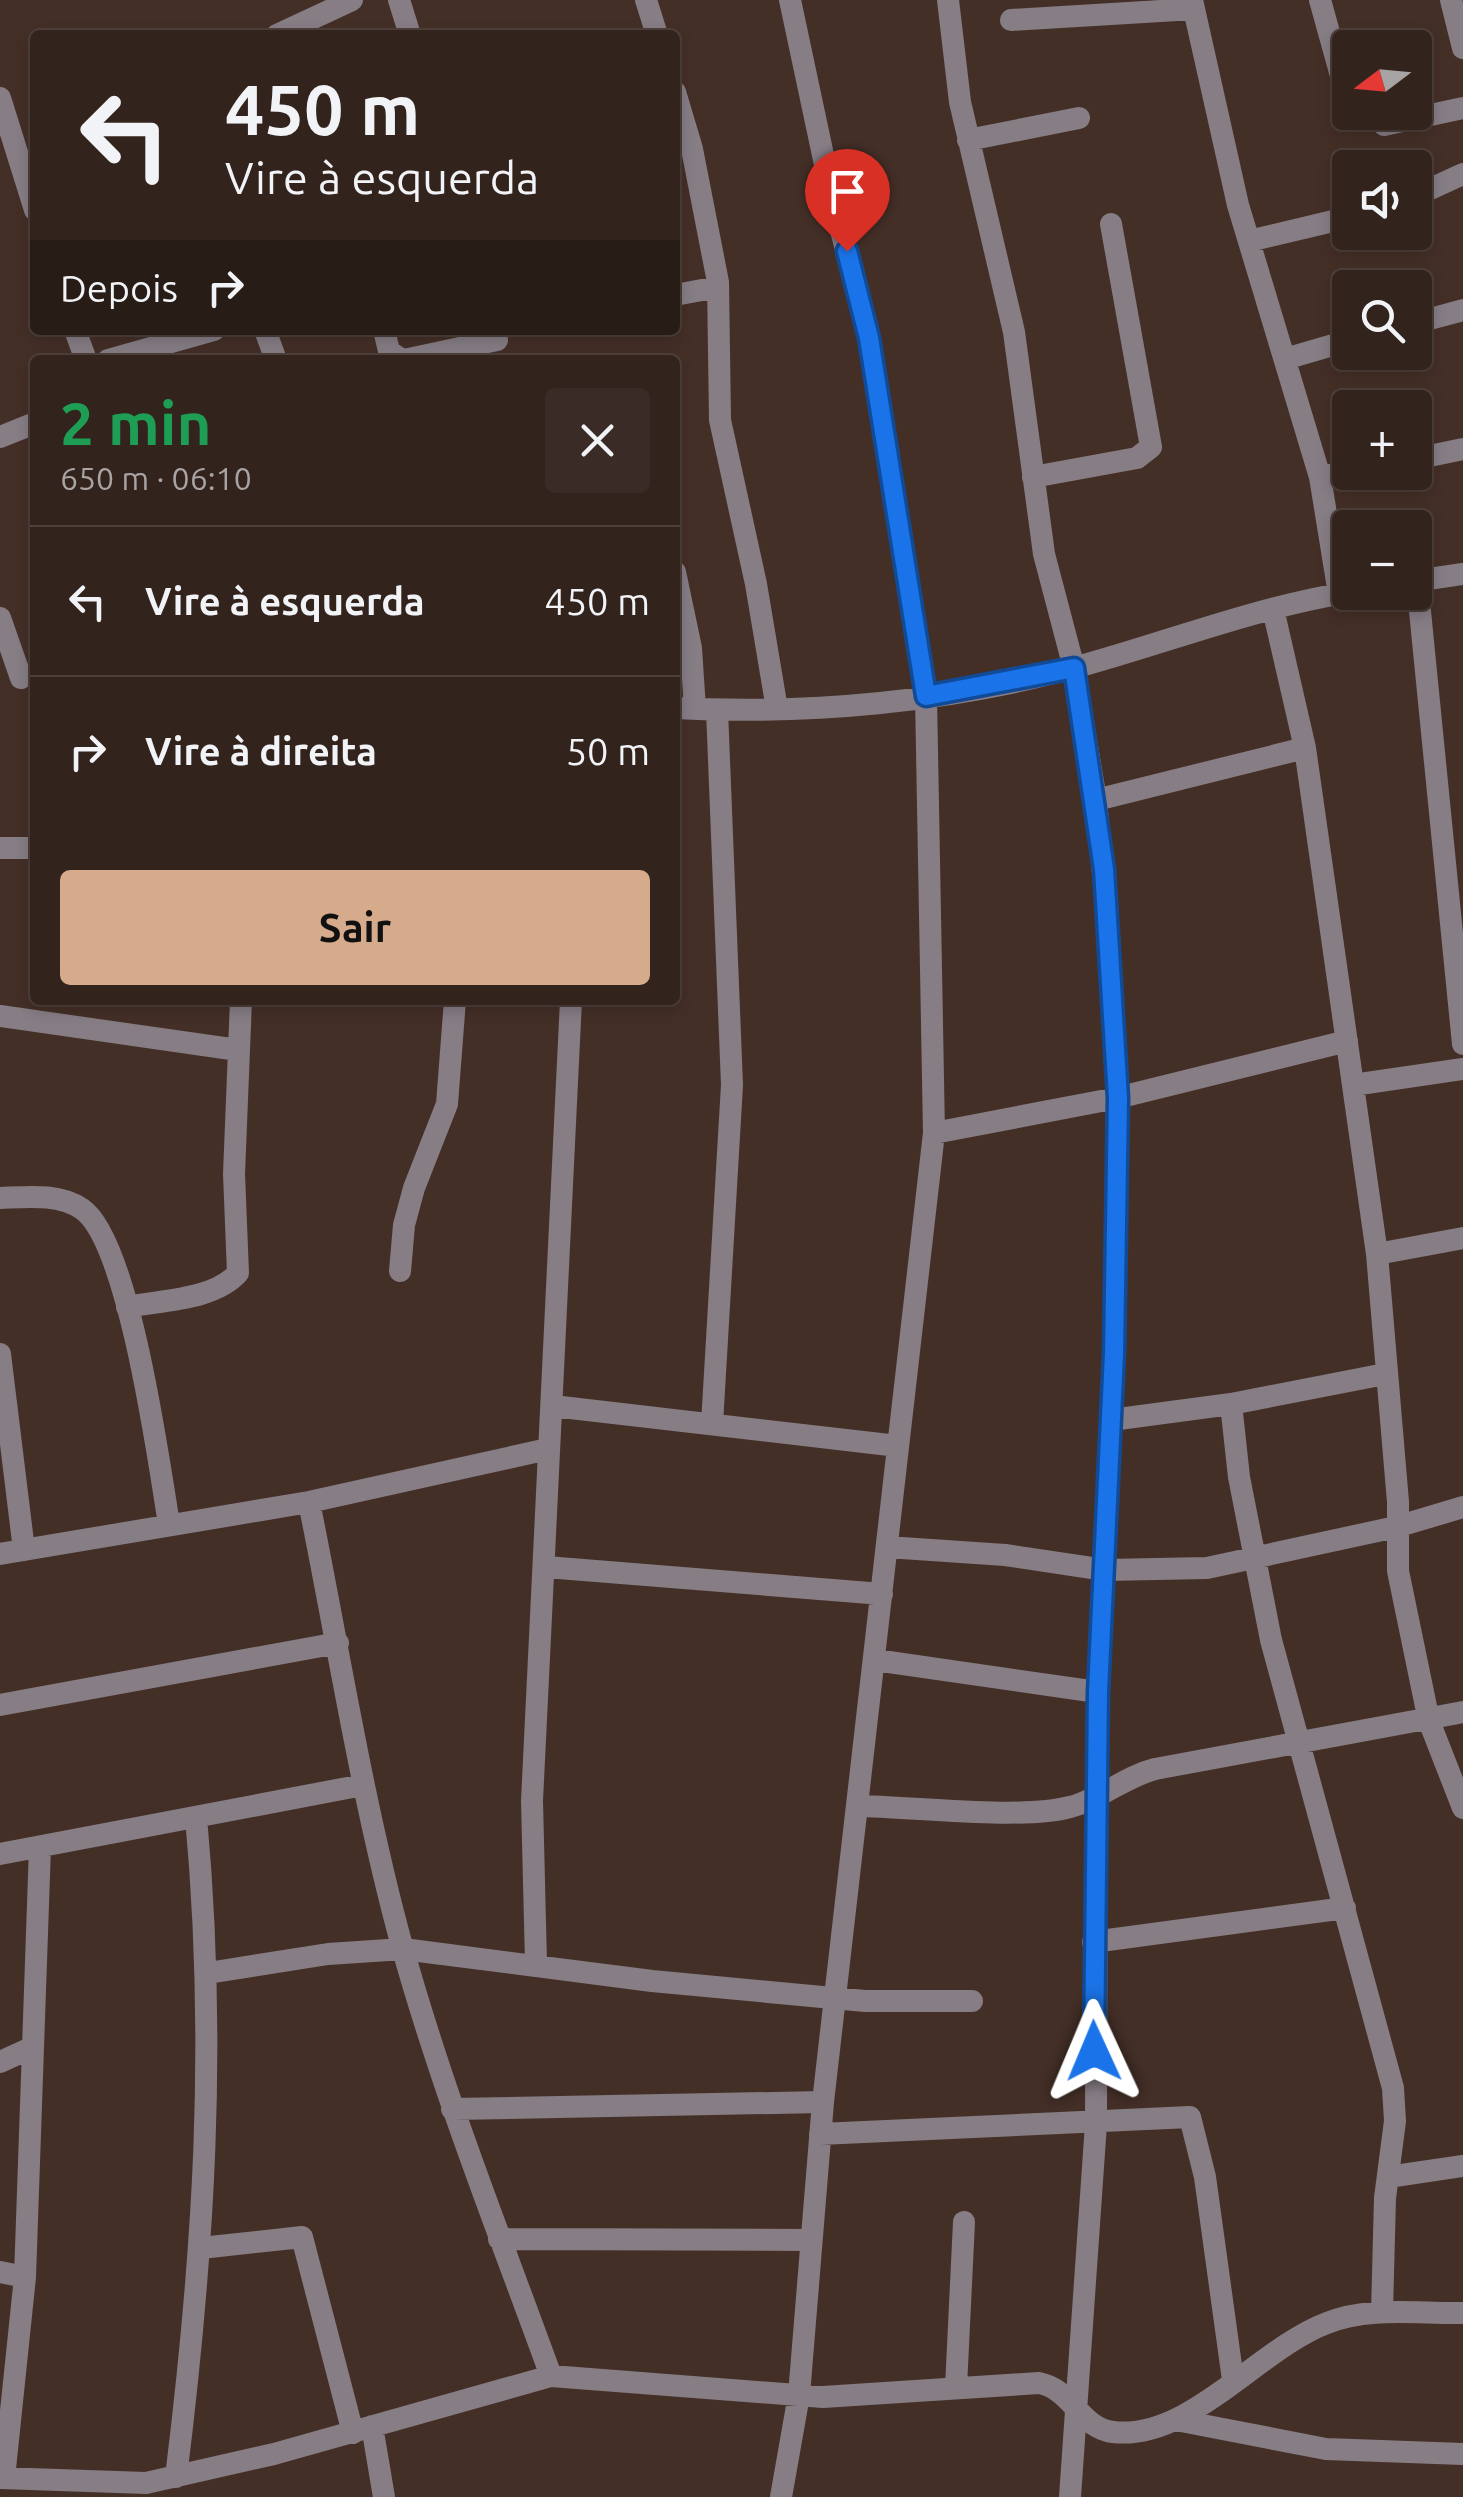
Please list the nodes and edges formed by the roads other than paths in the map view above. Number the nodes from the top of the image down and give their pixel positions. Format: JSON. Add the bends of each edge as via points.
{"nodes":[{"id":1,"x":352,"y":0,"type":"edge"},
{"id":2,"x":646,"y":0,"type":"edge"},
{"id":3,"x":790,"y":0,"type":"edge"},
{"id":4,"x":948,"y":0,"type":"edge"},
{"id":5,"x":1320,"y":0,"type":"edge"},
{"id":6,"x":1451,"y":0,"type":"edge"},
{"id":7,"x":408,"y":2,"type":"edge"},
{"id":8,"x":1193,"y":4,"type":"edge"},
{"id":9,"x":1011,"y":20,"type":"dead end"},
{"id":10,"x":288,"y":30,"type":"edge"},
{"id":11,"x":410,"y":30,"type":"edge"},
{"id":12,"x":655,"y":30,"type":"edge"},
{"id":13,"x":1332,"y":43,"type":"edge"},
{"id":14,"x":1463,"y":48,"type":"edge"},
{"id":15,"x":0,"y":98,"type":"edge"},
{"id":16,"x":1463,"y":108,"type":"edge"},
{"id":17,"x":1432,"y":115,"type":"edge"},
{"id":18,"x":1079,"y":118,"type":"dead end"},
{"id":19,"x":680,"y":125,"type":"edge"},
{"id":20,"x":968,"y":140,"type":"junction"},
{"id":21,"x":684,"y":151,"type":"edge"},
{"id":22,"x":26,"y":153,"type":"edge"},
{"id":23,"x":1463,"y":174,"type":"edge"},
{"id":24,"x":30,"y":178,"type":"edge"},
{"id":25,"x":1432,"y":188,"type":"edge"},
{"id":26,"x":1332,"y":221,"type":"edge"},
{"id":27,"x":1111,"y":224,"type":"dead end"},
{"id":28,"x":1248,"y":241,"type":"junction"},
{"id":29,"x":718,"y":288,"type":"junction"},
{"id":30,"x":680,"y":294,"type":"edge"},
{"id":31,"x":1463,"y":310,"type":"edge"},
{"id":32,"x":1432,"y":318,"type":"edge"},
{"id":33,"x":196,"y":335,"type":"edge"},
{"id":34,"x":498,"y":343,"type":"edge"},
{"id":35,"x":1332,"y":346,"type":"edge"},
{"id":36,"x":126,"y":355,"type":"edge"},
{"id":37,"x":431,"y":355,"type":"edge"},
{"id":38,"x":1285,"y":360,"type":"junction"},
{"id":39,"x":30,"y":424,"type":"edge"},
{"id":40,"x":0,"y":437,"type":"edge"},
{"id":41,"x":1463,"y":449,"type":"edge"},
{"id":42,"x":1432,"y":455,"type":"edge"},
{"id":43,"x":1332,"y":474,"type":"edge"},
{"id":44,"x":1320,"y":476,"type":"junction"},
{"id":45,"x":1034,"y":477,"type":"junction"},
{"id":46,"x":1332,"y":532,"type":"edge"},
{"id":47,"x":1463,"y":574,"type":"edge"},
{"id":48,"x":1432,"y":579,"type":"edge"},
{"id":49,"x":680,"y":596,"type":"edge"},
{"id":50,"x":1332,"y":596,"type":"edge"},
{"id":51,"x":1273,"y":609,"type":"junction"},
{"id":52,"x":1420,"y":610,"type":"edge"},
{"id":53,"x":0,"y":618,"type":"edge"},
{"id":54,"x":1074,"y":668,"type":"junction"},
{"id":55,"x":28,"y":675,"type":"edge"},
{"id":56,"x":0,"y":690,"type":"edge"},
{"id":57,"x":926,"y":696,"type":"junction"},
{"id":58,"x":696,"y":709,"type":"edge"},
{"id":59,"x":777,"y":710,"type":"junction"},
{"id":60,"x":1306,"y":748,"type":"junction"},
{"id":61,"x":1096,"y":800,"type":"junction"},
{"id":62,"x":0,"y":848,"type":"edge"},
{"id":63,"x":30,"y":848,"type":"edge"},
{"id":64,"x":1454,"y":894,"type":"edge"},
{"id":65,"x":241,"y":1005,"type":"edge"},
{"id":66,"x":455,"y":1005,"type":"edge"},
{"id":67,"x":571,"y":1005,"type":"edge"},
{"id":68,"x":0,"y":1016,"type":"edge"},
{"id":69,"x":1347,"y":1041,"type":"junction"},
{"id":70,"x":1463,"y":1044,"type":"edge"},
{"id":71,"x":238,"y":1050,"type":"junction"},
{"id":72,"x":1463,"y":1069,"type":"edge"},
{"id":73,"x":1353,"y":1085,"type":"junction"},
{"id":74,"x":1118,"y":1098,"type":"junction"},
{"id":75,"x":934,"y":1133,"type":"junction"},
{"id":76,"x":0,"y":1198,"type":"edge"},
{"id":77,"x":1463,"y":1238,"type":"edge"},
{"id":78,"x":1378,"y":1254,"type":"junction"},
{"id":79,"x":400,"y":1270,"type":"dead end"},
{"id":80,"x":127,"y":1307,"type":"junction"},
{"id":81,"x":0,"y":1354,"type":"edge"},
{"id":82,"x":1385,"y":1374,"type":"junction"},
{"id":83,"x":1231,"y":1404,"type":"junction"},
{"id":84,"x":553,"y":1406,"type":"junction"},
{"id":85,"x":1111,"y":1420,"type":"junction"},
{"id":86,"x":712,"y":1424,"type":"junction"},
{"id":87,"x":898,"y":1446,"type":"junction"},
{"id":88,"x":548,"y":1449,"type":"junction"},
{"id":89,"x":309,"y":1502,"type":"junction"},
{"id":90,"x":1463,"y":1507,"type":"edge"},
{"id":91,"x":169,"y":1524,"type":"junction"},
{"id":92,"x":1396,"y":1527,"type":"junction"},
{"id":93,"x":887,"y":1547,"type":"junction"},
{"id":94,"x":24,"y":1550,"type":"junction"},
{"id":95,"x":0,"y":1554,"type":"edge"},
{"id":96,"x":1254,"y":1561,"type":"junction"},
{"id":97,"x":546,"y":1567,"type":"junction"},
{"id":98,"x":1105,"y":1570,"type":"junction"},
{"id":99,"x":882,"y":1594,"type":"junction"},
{"id":100,"x":338,"y":1643,"type":"junction"},
{"id":101,"x":875,"y":1660,"type":"junction"},
{"id":102,"x":1098,"y":1692,"type":"junction"},
{"id":103,"x":0,"y":1705,"type":"edge"},
{"id":104,"x":1463,"y":1712,"type":"edge"},
{"id":105,"x":1430,"y":1720,"type":"junction"},
{"id":106,"x":1298,"y":1743,"type":"junction"},
{"id":107,"x":364,"y":1785,"type":"junction"},
{"id":108,"x":1096,"y":1800,"type":"junction"},
{"id":109,"x":859,"y":1806,"type":"junction"},
{"id":110,"x":1463,"y":1808,"type":"edge"},
{"id":111,"x":196,"y":1817,"type":"junction"},
{"id":112,"x":40,"y":1847,"type":"junction"},
{"id":113,"x":0,"y":1854,"type":"edge"},
{"id":114,"x":1345,"y":1908,"type":"junction"},
{"id":115,"x":1093,"y":1942,"type":"junction"},
{"id":116,"x":403,"y":1950,"type":"junction"},
{"id":117,"x":536,"y":1963,"type":"junction"},
{"id":118,"x":208,"y":1973,"type":"junction"},
{"id":119,"x":835,"y":1997,"type":"junction"},
{"id":120,"x":972,"y":2001,"type":"dead end"},
{"id":121,"x":33,"y":2047,"type":"junction"},
{"id":122,"x":0,"y":2062,"type":"edge"},
{"id":123,"x":823,"y":2102,"type":"junction"},
{"id":124,"x":452,"y":2108,"type":"junction"},
{"id":125,"x":1096,"y":2124,"type":"junction"},
{"id":126,"x":820,"y":2134,"type":"junction"},
{"id":127,"x":1463,"y":2166,"type":"edge"},
{"id":128,"x":1388,"y":2177,"type":"junction"},
{"id":129,"x":964,"y":2222,"type":"dead end"},
{"id":130,"x":498,"y":2239,"type":"junction"},
{"id":131,"x":811,"y":2240,"type":"junction"},
{"id":132,"x":201,"y":2248,"type":"junction"},
{"id":133,"x":0,"y":2272,"type":"edge"},
{"id":134,"x":26,"y":2277,"type":"junction"},
{"id":135,"x":1382,"y":2312,"type":"junction"},
{"id":136,"x":1463,"y":2313,"type":"edge"},
{"id":137,"x":551,"y":2376,"type":"junction"},
{"id":138,"x":1233,"y":2380,"type":"junction"},
{"id":139,"x":956,"y":2386,"type":"junction"},
{"id":140,"x":799,"y":2394,"type":"junction"},
{"id":141,"x":1074,"y":2403,"type":"junction"},
{"id":142,"x":1176,"y":2420,"type":"junction"},
{"id":143,"x":362,"y":2429,"type":"junction"},
{"id":144,"x":1463,"y":2454,"type":"edge"},
{"id":145,"x":176,"y":2477,"type":"junction"},
{"id":146,"x":2,"y":2478,"type":"edge"},
{"id":147,"x":41,"y":2487,"type":"edge"},
{"id":148,"x":146,"y":2490,"type":"edge"},
{"id":149,"x":384,"y":2497,"type":"edge"},
{"id":150,"x":781,"y":2497,"type":"edge"},
{"id":151,"x":1070,"y":2497,"type":"edge"}],
"edges":[{"from":1,"to":10,"type":"street"},
{"from":2,"to":12,"type":"street"},
{"from":3,"to":57,"type":"street","via":[[869,338]]},
{"from":4,"to":20,"type":"street"},
{"from":5,"to":13,"type":"street"},
{"from":6,"to":14,"type":"street"},
{"from":7,"to":11,"type":"street"},
{"from":8,"to":9,"type":"street"},
{"from":8,"to":28,"type":"street"},
{"from":15,"to":22,"type":"street"},
{"from":16,"to":17,"type":"street"},
{"from":18,"to":20,"type":"street"},
{"from":19,"to":21,"type":"street"},
{"from":20,"to":45,"type":"street","via":[[1014,332]]},
{"from":21,"to":29,"type":"street"},
{"from":22,"to":24,"type":"street"},
{"from":23,"to":25,"type":"street"},
{"from":26,"to":28,"type":"street"},
{"from":27,"to":45,"type":"street","via":[[1151,447],[1137,458]]},
{"from":28,"to":38,"type":"street"},
{"from":29,"to":30,"type":"street"},
{"from":29,"to":59,"type":"street","via":[[720,420]]},
{"from":31,"to":32,"type":"street"},
{"from":33,"to":36,"type":"street"},
{"from":34,"to":37,"type":"street"},
{"from":35,"to":38,"type":"street"},
{"from":38,"to":44,"type":"street"},
{"from":39,"to":40,"type":"street"},
{"from":41,"to":42,"type":"street"},
{"from":43,"to":44,"type":"street"},
{"from":44,"to":46,"type":"street"},
{"from":45,"to":54,"type":"street","via":[[1044,554]]},
{"from":47,"to":48,"type":"street"},
{"from":49,"to":58,"type":"street"},
{"from":50,"to":51,"type":"street"},
{"from":51,"to":54,"type":"street"},
{"from":51,"to":60,"type":"street"},
{"from":52,"to":64,"type":"street"},
{"from":53,"to":55,"type":"street"},
{"from":54,"to":57,"type":"street"},
{"from":54,"to":61,"type":"street"},
{"from":55,"to":56,"type":"street"},
{"from":57,"to":59,"type":"street"},
{"from":57,"to":75,"type":"street"},
{"from":58,"to":59,"type":"street"},
{"from":58,"to":86,"type":"street","via":[[732,1085]]},
{"from":60,"to":61,"type":"street"},
{"from":60,"to":69,"type":"street"},
{"from":61,"to":74,"type":"street"},
{"from":62,"to":63,"type":"street"},
{"from":64,"to":70,"type":"street"},
{"from":65,"to":71,"type":"street"},
{"from":66,"to":79,"type":"street","via":[[448,1104],[414,1188]]},
{"from":67,"to":84,"type":"street"},
{"from":68,"to":71,"type":"street"},
{"from":69,"to":73,"type":"street"},
{"from":69,"to":74,"type":"street"},
{"from":71,"to":80,"type":"street","via":[[238,1273],[205,1292]]},
{"from":72,"to":73,"type":"street"},
{"from":73,"to":78,"type":"street"},
{"from":74,"to":75,"type":"street"},
{"from":74,"to":85,"type":"street"},
{"from":75,"to":87,"type":"street"},
{"from":76,"to":80,"type":"street","via":[[69,1201],[86,1210]]},
{"from":77,"to":78,"type":"street"},
{"from":78,"to":82,"type":"street"},
{"from":80,"to":91,"type":"street"},
{"from":81,"to":94,"type":"street"},
{"from":82,"to":83,"type":"street"},
{"from":82,"to":92,"type":"street"},
{"from":83,"to":85,"type":"street"},
{"from":83,"to":96,"type":"street"},
{"from":84,"to":86,"type":"street"},
{"from":84,"to":88,"type":"street"},
{"from":85,"to":98,"type":"street"},
{"from":86,"to":87,"type":"street"},
{"from":87,"to":93,"type":"street"},
{"from":88,"to":89,"type":"street"},
{"from":88,"to":97,"type":"street"},
{"from":89,"to":91,"type":"street"},
{"from":89,"to":100,"type":"street"},
{"from":90,"to":92,"type":"street"},
{"from":91,"to":94,"type":"street"},
{"from":92,"to":96,"type":"street"},
{"from":92,"to":105,"type":"street","via":[[1398,1571]]},
{"from":93,"to":98,"type":"street","via":[[1006,1554]]},
{"from":93,"to":99,"type":"street"},
{"from":94,"to":95,"type":"street"},
{"from":96,"to":98,"type":"street"},
{"from":96,"to":106,"type":"street"},
{"from":97,"to":99,"type":"street"},
{"from":97,"to":117,"type":"street","via":[[532,1801]]},
{"from":98,"to":102,"type":"street"},
{"from":99,"to":101,"type":"street"},
{"from":100,"to":103,"type":"street"},
{"from":100,"to":107,"type":"street"},
{"from":101,"to":102,"type":"street"},
{"from":101,"to":109,"type":"street"},
{"from":102,"to":108,"type":"street"},
{"from":104,"to":105,"type":"street"},
{"from":105,"to":106,"type":"street"},
{"from":105,"to":110,"type":"street"},
{"from":106,"to":108,"type":"street","via":[[1143,1772]]},
{"from":106,"to":114,"type":"street"},
{"from":107,"to":111,"type":"street"},
{"from":107,"to":116,"type":"street"},
{"from":108,"to":109,"type":"street","via":[[1052,1811]]},
{"from":108,"to":115,"type":"street"},
{"from":109,"to":119,"type":"street"},
{"from":111,"to":112,"type":"street"},
{"from":111,"to":118,"type":"street"},
{"from":112,"to":113,"type":"street"},
{"from":112,"to":121,"type":"street"},
{"from":114,"to":115,"type":"street"},
{"from":114,"to":128,"type":"street","via":[[1392,2088]]},
{"from":115,"to":125,"type":"street"},
{"from":116,"to":117,"type":"street"},
{"from":116,"to":118,"type":"street"},
{"from":116,"to":124,"type":"street"},
{"from":117,"to":119,"type":"street"},
{"from":118,"to":132,"type":"street"},
{"from":119,"to":120,"type":"street"},
{"from":119,"to":123,"type":"street"},
{"from":121,"to":122,"type":"street"},
{"from":121,"to":134,"type":"street"},
{"from":123,"to":124,"type":"street"},
{"from":123,"to":126,"type":"street"},
{"from":124,"to":130,"type":"street"},
{"from":125,"to":126,"type":"street"},
{"from":125,"to":138,"type":"street","via":[[1192,2119]]},
{"from":125,"to":141,"type":"street"},
{"from":126,"to":131,"type":"street"},
{"from":127,"to":128,"type":"street"},
{"from":128,"to":135,"type":"street"},
{"from":129,"to":139,"type":"street"},
{"from":130,"to":131,"type":"street"},
{"from":130,"to":137,"type":"street"},
{"from":131,"to":140,"type":"street"},
{"from":132,"to":143,"type":"street","via":[[302,2238]]},
{"from":132,"to":145,"type":"street"},
{"from":133,"to":134,"type":"street"},
{"from":134,"to":146,"type":"street"},
{"from":135,"to":136,"type":"street"},
{"from":135,"to":138,"type":"street","via":[[1327,2322]]},
{"from":137,"to":140,"type":"street"},
{"from":137,"to":143,"type":"street"},
{"from":138,"to":142,"type":"street"},
{"from":139,"to":140,"type":"street"},
{"from":139,"to":141,"type":"street","via":[[1039,2382]]},
{"from":140,"to":150,"type":"street"},
{"from":141,"to":142,"type":"street","via":[[1092,2424],[1112,2432]]},
{"from":141,"to":151,"type":"street"},
{"from":142,"to":144,"type":"street","via":[[1326,2449]]},
{"from":143,"to":145,"type":"street"},
{"from":143,"to":149,"type":"street"},
{"from":145,"to":148,"type":"street"},
{"from":146,"to":147,"type":"street"},
{"from":147,"to":148,"type":"street"}]}
